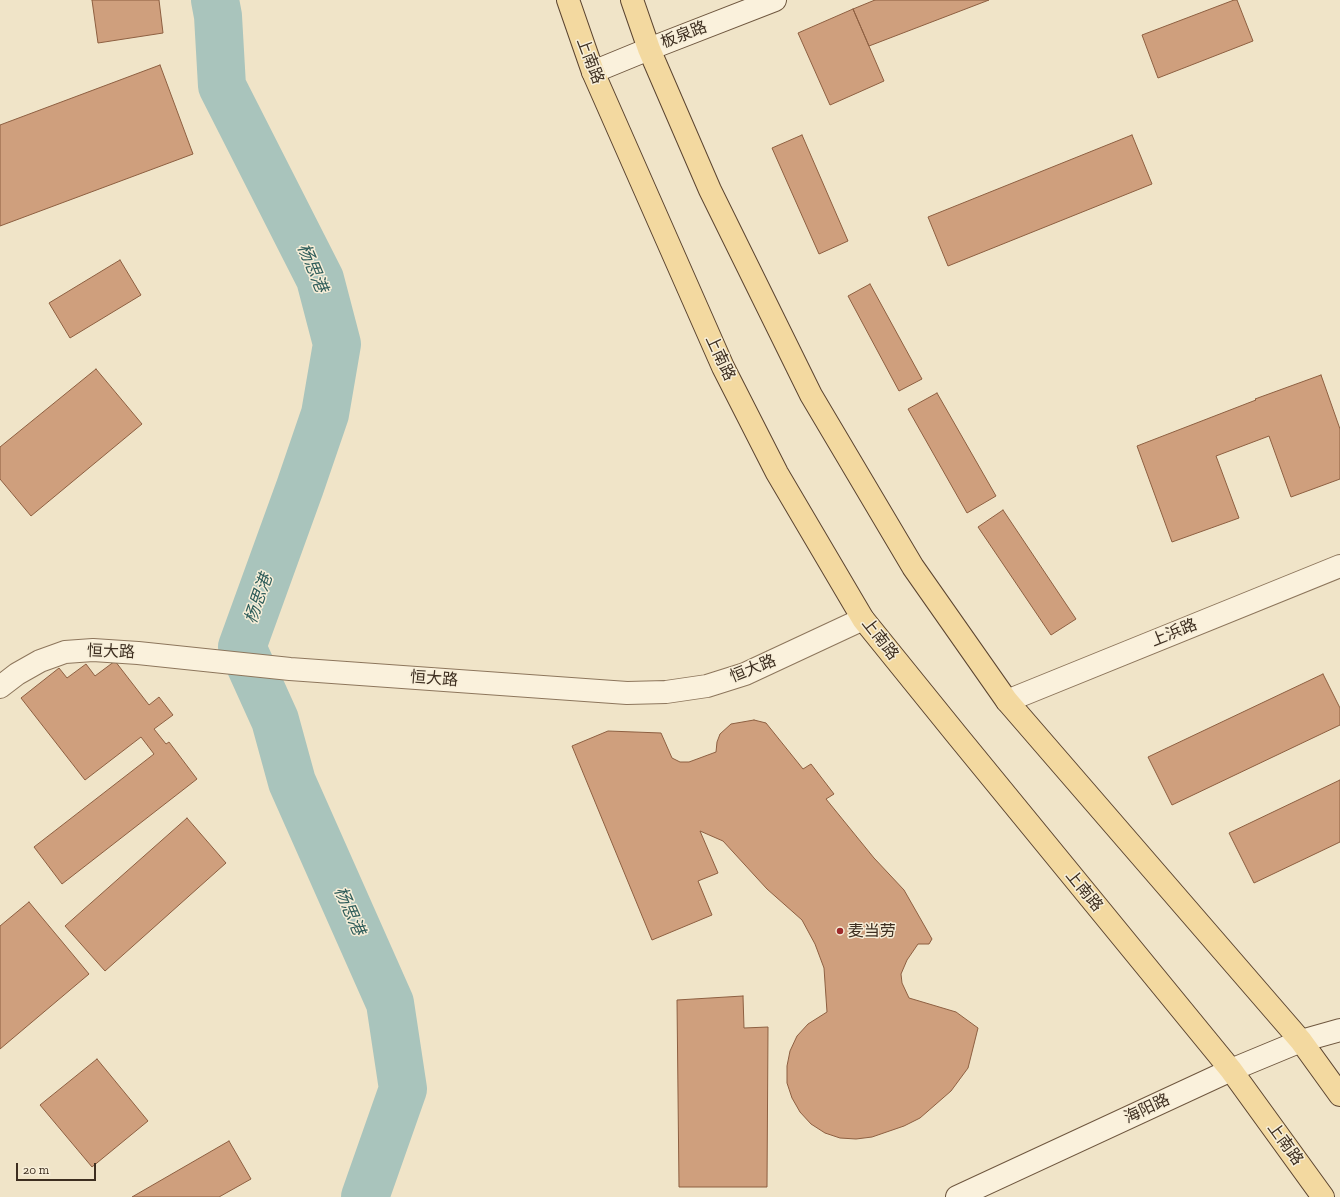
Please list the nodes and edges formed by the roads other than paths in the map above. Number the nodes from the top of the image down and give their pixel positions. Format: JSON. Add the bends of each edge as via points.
{"nodes":[{"id":1,"x":568,"y":0,"type":"edge"},
{"id":2,"x":632,"y":0,"type":"edge"},
{"id":3,"x":775,"y":0,"type":"edge"},
{"id":4,"x":649,"y":49,"type":"junction"},
{"id":5,"x":593,"y":72,"type":"junction"},
{"id":6,"x":1340,"y":566,"type":"edge"},
{"id":7,"x":863,"y":619,"type":"junction"},
{"id":8,"x":0,"y":687,"type":"edge"},
{"id":9,"x":1007,"y":701,"type":"junction"},
{"id":10,"x":1340,"y":1030,"type":"edge"},
{"id":11,"x":1302,"y":1041,"type":"junction"},
{"id":12,"x":1231,"y":1070,"type":"junction"},
{"id":13,"x":1340,"y":1095,"type":"edge"},
{"id":14,"x":957,"y":1197,"type":"edge"},
{"id":15,"x":1323,"y":1197,"type":"edge"}],
"edges":[{"from":1,"to":5,"type":"main road","name":"上南路"},
{"from":2,"to":4,"type":"main road"},
{"from":3,"to":4,"type":"street","name":"板泉路"},
{"from":4,"to":5,"type":"street","name":"板泉路"},
{"from":4,"to":9,"type":"main road","via":[[710,190],[811,395],[913,567]]},
{"from":5,"to":7,"type":"main road","name":"上南路","via":[[723,367],[777,473]]},
{"from":6,"to":9,"type":"street","name":"上浜路"},
{"from":7,"to":8,"type":"street","name":"恒大路","via":[[745,674],[707,686],[666,692],[627,693],[290,669],[93,650],[65,652],[40,661]]},
{"from":7,"to":12,"type":"main road","name":"上南路"},
{"from":9,"to":11,"type":"main road"},
{"from":10,"to":11,"type":"street","name":"海阳路"},
{"from":11,"to":12,"type":"street","name":"海阳路"},
{"from":11,"to":13,"type":"main road"},
{"from":12,"to":14,"type":"street","name":"海阳路"},
{"from":12,"to":15,"type":"main road","name":"上南路"}]}
